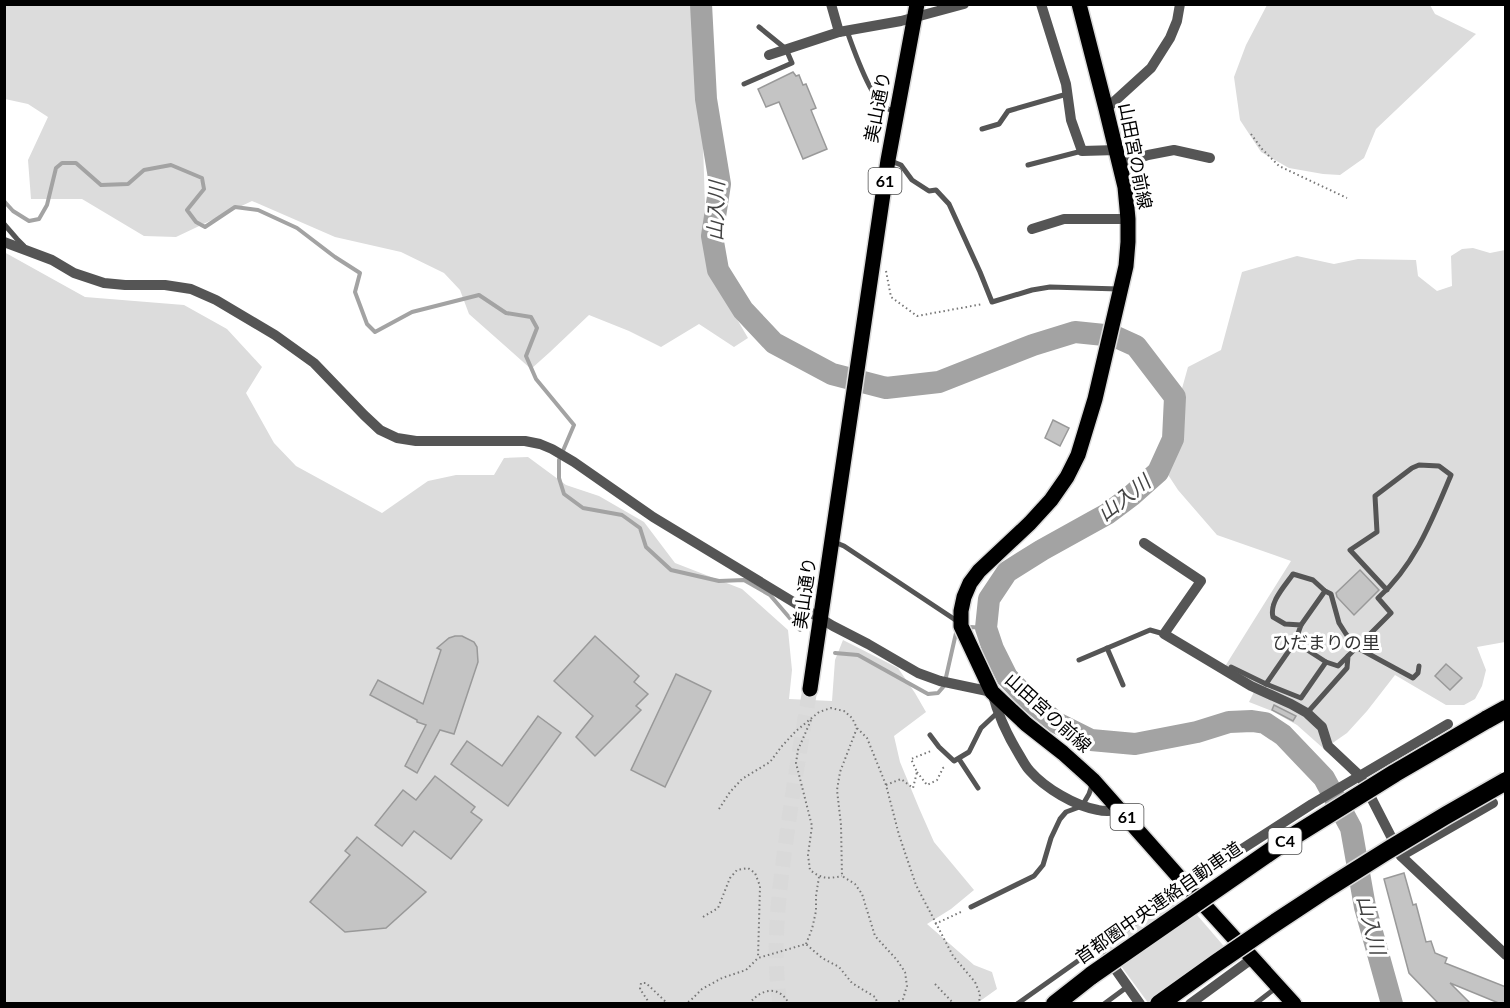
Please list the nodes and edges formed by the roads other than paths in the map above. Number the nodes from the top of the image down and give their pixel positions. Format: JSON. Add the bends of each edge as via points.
{"nodes":[{"id":1,"x":831,"y":4,"type":"edge"},
{"id":2,"x":964,"y":4,"type":"edge"},
{"id":3,"x":1041,"y":4,"type":"edge"},
{"id":4,"x":1079,"y":4,"type":"edge"},
{"id":5,"x":1180,"y":4,"type":"edge"},
{"id":6,"x":916,"y":11,"type":"edge"},
{"id":7,"x":759,"y":27,"type":"dead end"},
{"id":8,"x":843,"y":31,"type":"junction"},
{"id":9,"x":786,"y":49,"type":"junction"},
{"id":10,"x":769,"y":55,"type":"dead end"},
{"id":11,"x":744,"y":84,"type":"dead end"},
{"id":12,"x":1067,"y":94,"type":"junction"},
{"id":13,"x":1106,"y":109,"type":"junction"},
{"id":14,"x":897,"y":111,"type":"junction"},
{"id":15,"x":982,"y":129,"type":"dead end"},
{"id":16,"x":1082,"y":151,"type":"junction"},
{"id":17,"x":1118,"y":157,"type":"junction"},
{"id":18,"x":1210,"y":158,"type":"dead end"},
{"id":19,"x":888,"y":160,"type":"junction"},
{"id":20,"x":1028,"y":165,"type":"dead end"},
{"id":21,"x":1128,"y":219,"type":"junction"},
{"id":22,"x":4,"y":224,"type":"edge"},
{"id":23,"x":1032,"y":229,"type":"dead end"},
{"id":24,"x":4,"y":242,"type":"edge"},
{"id":25,"x":4,"y":248,"type":"edge"},
{"id":26,"x":32,"y":253,"type":"junction"},
{"id":27,"x":1120,"y":289,"type":"junction"},
{"id":28,"x":832,"y":541,"type":"junction"},
{"id":29,"x":1144,"y":543,"type":"dead end"},
{"id":30,"x":1387,"y":590,"type":"junction"},
{"id":31,"x":1325,"y":591,"type":"junction"},
{"id":32,"x":821,"y":618,"type":"junction"},
{"id":33,"x":1301,"y":625,"type":"junction"},
{"id":34,"x":962,"y":627,"type":"junction"},
{"id":35,"x":1164,"y":634,"type":"junction"},
{"id":36,"x":1294,"y":642,"type":"junction"},
{"id":37,"x":1356,"y":647,"type":"junction"},
{"id":38,"x":1107,"y":648,"type":"junction"},
{"id":39,"x":1348,"y":656,"type":"junction"},
{"id":40,"x":1079,"y":660,"type":"dead end"},
{"id":41,"x":1326,"y":662,"type":"junction"},
{"id":42,"x":1419,"y":666,"type":"dead end"},
{"id":43,"x":1231,"y":667,"type":"dead end"},
{"id":44,"x":1266,"y":684,"type":"junction"},
{"id":45,"x":1123,"y":685,"type":"dead end"},
{"id":46,"x":810,"y":689,"type":"tunnel mouth"},
{"id":47,"x":992,"y":692,"type":"junction"},
{"id":48,"x":1506,"y":709,"type":"edge"},
{"id":49,"x":997,"y":713,"type":"junction"},
{"id":50,"x":1307,"y":713,"type":"junction"},
{"id":51,"x":1448,"y":724,"type":"dead end"},
{"id":52,"x":930,"y":735,"type":"dead end"},
{"id":53,"x":956,"y":760,"type":"junction"},
{"id":54,"x":1354,"y":778,"type":"junction"},
{"id":55,"x":1094,"y":780,"type":"junction"},
{"id":56,"x":1506,"y":781,"type":"edge"},
{"id":57,"x":978,"y":788,"type":"dead end"},
{"id":58,"x":1493,"y":803,"type":"dead end"},
{"id":59,"x":1082,"y":806,"type":"junction"},
{"id":60,"x":1121,"y":810,"type":"junction"},
{"id":61,"x":1401,"y":856,"type":"junction"},
{"id":62,"x":1186,"y":885,"type":"junction"},
{"id":63,"x":971,"y":907,"type":"road end"},
{"id":64,"x":1100,"y":946,"type":"junction"},
{"id":65,"x":1506,"y":955,"type":"edge"},
{"id":66,"x":1253,"y":958,"type":"junction"},
{"id":67,"x":1128,"y":986,"type":"junction"},
{"id":68,"x":1278,"y":986,"type":"junction"},
{"id":69,"x":1017,"y":1004,"type":"edge"},
{"id":70,"x":1055,"y":1004,"type":"edge"},
{"id":71,"x":1104,"y":1004,"type":"edge"},
{"id":72,"x":1140,"y":1004,"type":"edge"},
{"id":73,"x":1159,"y":1004,"type":"edge"},
{"id":74,"x":1190,"y":1004,"type":"edge"},
{"id":75,"x":1255,"y":1004,"type":"edge"},
{"id":76,"x":1294,"y":1004,"type":"edge"}],
"edges":[{"from":1,"to":8,"type":"street"},
{"from":2,"to":6,"type":"street"},
{"from":3,"to":12,"type":"street"},
{"from":4,"to":13,"type":"main road","name":"山田宮の前線"},
{"from":5,"to":13,"type":"street","via":[[1170,38],[1151,68]]},
{"from":6,"to":8,"type":"street","via":[[901,21]]},
{"from":6,"to":14,"type":"main road","name":"美山通り","number":"61"},
{"from":7,"to":9,"type":"lane"},
{"from":8,"to":9,"type":"street"},
{"from":8,"to":14,"type":"lane","via":[[873,93],[884,108]]},
{"from":9,"to":10,"type":"street"},
{"from":9,"to":11,"type":"lane","via":[[792,63]]},
{"from":12,"to":15,"type":"lane","via":[[1008,111],[999,124]]},
{"from":12,"to":16,"type":"street"},
{"from":13,"to":17,"type":"main road","name":"山田宮の前線"},
{"from":14,"to":19,"type":"main road","name":"美山通り","number":"61"},
{"from":16,"to":17,"type":"street"},
{"from":16,"to":20,"type":"lane"},
{"from":17,"to":18,"type":"street","via":[[1174,150]]},
{"from":17,"to":21,"type":"main road","name":"山田宮の前線"},
{"from":19,"to":27,"type":"lane","via":[[901,165],[912,180],[929,191],[936,190],[950,204],[992,302],[1050,287]]},
{"from":19,"to":28,"type":"main road","name":"美山通り","number":"61"},
{"from":21,"to":23,"type":"street","via":[[1064,219]]},
{"from":21,"to":27,"type":"main road","name":"山田宮の前線","via":[[1126,266]]},
{"from":22,"to":26,"type":"lane"},
{"from":24,"to":26,"type":"street"},
{"from":25,"to":26,"type":"lane"},
{"from":26,"to":32,"type":"street","via":[[104,283],[165,285],[191,289],[216,300],[314,363],[380,430],[397,438],[525,441],[553,450],[653,517]]},
{"from":27,"to":34,"type":"main road","name":"山田宮の前線","via":[[1078,454],[1051,500],[970,583],[964,597]]},
{"from":28,"to":32,"type":"main road","name":"美山通り","number":"61"},
{"from":28,"to":34,"type":"lane"},
{"from":29,"to":35,"type":"street","via":[[1201,581]]},
{"from":30,"to":30,"type":"lane","via":[[1350,550],[1377,532],[1375,496],[1412,468],[1439,466],[1451,475],[1427,532]]},
{"from":30,"to":37,"type":"lane","via":[[1378,598],[1391,612]]},
{"from":31,"to":33,"type":"lane"},
{"from":31,"to":33,"type":"lane","via":[[1313,580],[1293,574],[1271,611],[1285,624]]},
{"from":31,"to":37,"type":"lane","via":[[1331,594],[1339,623]]},
{"from":32,"to":46,"type":"main road","name":"美山通り","number":"61"},
{"from":32,"to":47,"type":"street","via":[[918,673]]},
{"from":33,"to":36,"type":"lane"},
{"from":34,"to":47,"type":"main road","name":"山田宮の前線","number":"61"},
{"from":35,"to":38,"type":"lane","via":[[1150,630]]},
{"from":35,"to":50,"type":"street","via":[[1251,686]]},
{"from":36,"to":41,"type":"lane"},
{"from":36,"to":44,"type":"lane"},
{"from":37,"to":39,"type":"lane"},
{"from":37,"to":42,"type":"lane","via":[[1413,678]]},
{"from":38,"to":40,"type":"lane"},
{"from":38,"to":45,"type":"lane"},
{"from":39,"to":41,"type":"lane","via":[[1338,666]]},
{"from":39,"to":50,"type":"lane","via":[[1347,668]]},
{"from":41,"to":44,"type":"lane","via":[[1301,698]]},
{"from":43,"to":44,"type":"lane"},
{"from":47,"to":49,"type":"street","number":"61"},
{"from":47,"to":55,"type":"main road","name":"山田宮の前線","number":"61"},
{"from":48,"to":70,"type":"highway","name":"首都圏中央連絡自動車道","number":"C4","bridge":true,"via":[[1242,869]]},
{"from":49,"to":53,"type":"lane","via":[[981,728],[969,752]]},
{"from":49,"to":59,"type":"street","number":"61","via":[[1029,771],[1043,784]]},
{"from":50,"to":54,"type":"street","via":[[1322,727],[1328,746]]},
{"from":51,"to":54,"type":"street"},
{"from":52,"to":53,"type":"lane"},
{"from":53,"to":57,"type":"lane"},
{"from":54,"to":61,"type":"street"},
{"from":54,"to":62,"type":"street"},
{"from":55,"to":59,"type":"lane"},
{"from":55,"to":60,"type":"main road","name":"山田宮の前線","number":"61"},
{"from":56,"to":73,"type":"highway","bridge":true,"via":[[1316,895]]},
{"from":58,"to":61,"type":"street"},
{"from":59,"to":60,"type":"street","number":"61","via":[[1098,811]]},
{"from":59,"to":63,"type":"lane","via":[[1060,819],[1043,865],[1034,876]]},
{"from":60,"to":62,"type":"main road","name":"山田宮の前線","number":"61"},
{"from":61,"to":65,"type":"street"},
{"from":62,"to":64,"type":"street"},
{"from":62,"to":66,"type":"main road","name":"山田宮の前線","number":"61"},
{"from":64,"to":67,"type":"street"},
{"from":64,"to":69,"type":"lane"},
{"from":66,"to":68,"type":"main road","name":"山田宮の前線","number":"61"},
{"from":66,"to":74,"type":"street"},
{"from":67,"to":71,"type":"lane"},
{"from":67,"to":72,"type":"street"},
{"from":68,"to":75,"type":"lane"},
{"from":68,"to":76,"type":"main road","name":"山田宮の前線","number":"61"}]}
